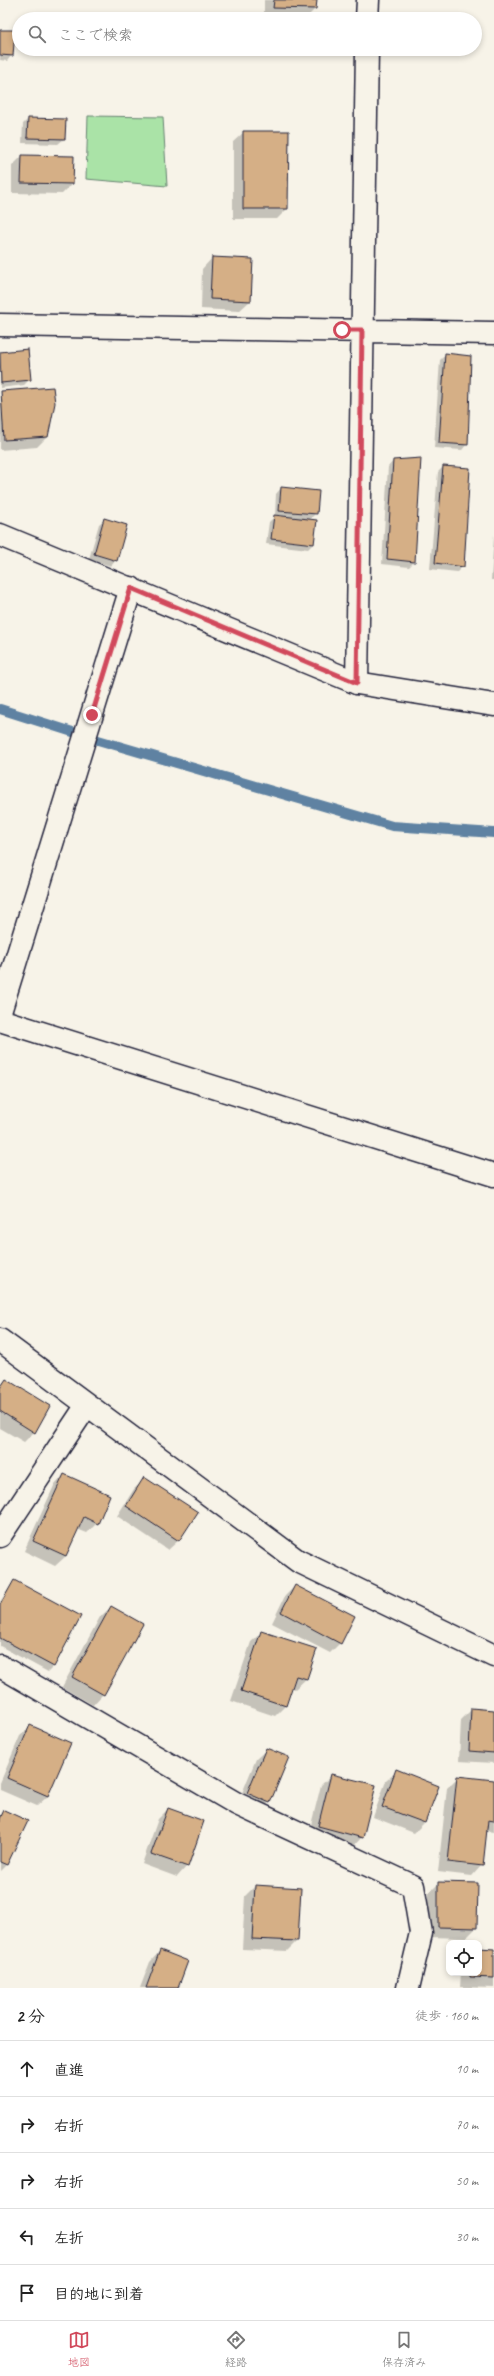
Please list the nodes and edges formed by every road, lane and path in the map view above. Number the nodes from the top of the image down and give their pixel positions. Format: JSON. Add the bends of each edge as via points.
{"nodes":[{"id":1,"x":368,"y":0,"type":"edge"},
{"id":2,"x":368,"y":12,"type":"edge"},
{"id":3,"x":367,"y":56,"type":"edge"},
{"id":4,"x":0,"y":325,"type":"edge"},
{"id":5,"x":362,"y":330,"type":"junction"},
{"id":6,"x":494,"y":333,"type":"edge"},
{"id":7,"x":0,"y":535,"type":"edge"},
{"id":8,"x":131,"y":588,"type":"junction"},
{"id":9,"x":357,"y":683,"type":"junction"},
{"id":10,"x":494,"y":705,"type":"edge"},
{"id":11,"x":0,"y":1012,"type":"edge"},
{"id":12,"x":0,"y":1020,"type":"edge"},
{"id":13,"x":494,"y":1175,"type":"edge"},
{"id":14,"x":0,"y":1340,"type":"edge"},
{"id":15,"x":86,"y":1405,"type":"junction"},
{"id":16,"x":0,"y":1536,"type":"edge"},
{"id":17,"x":494,"y":1656,"type":"edge"},
{"id":18,"x":0,"y":1666,"type":"edge"},
{"id":19,"x":408,"y":1988,"type":"edge"}],
"edges":[{"from":1,"to":2,"type":"street"},
{"from":3,"to":5,"type":"street"},
{"from":4,"to":5,"type":"street"},
{"from":5,"to":6,"type":"street"},
{"from":5,"to":9,"type":"street"},
{"from":7,"to":8,"type":"street"},
{"from":8,"to":9,"type":"street"},
{"from":8,"to":11,"type":"street"},
{"from":9,"to":10,"type":"street"},
{"from":12,"to":13,"type":"street"},
{"from":14,"to":15,"type":"street"},
{"from":15,"to":16,"type":"street"},
{"from":15,"to":17,"type":"street","via":[[298,1561]]},
{"from":18,"to":19,"type":"street","via":[[237,1804],[413,1886],[421,1933]]}]}
